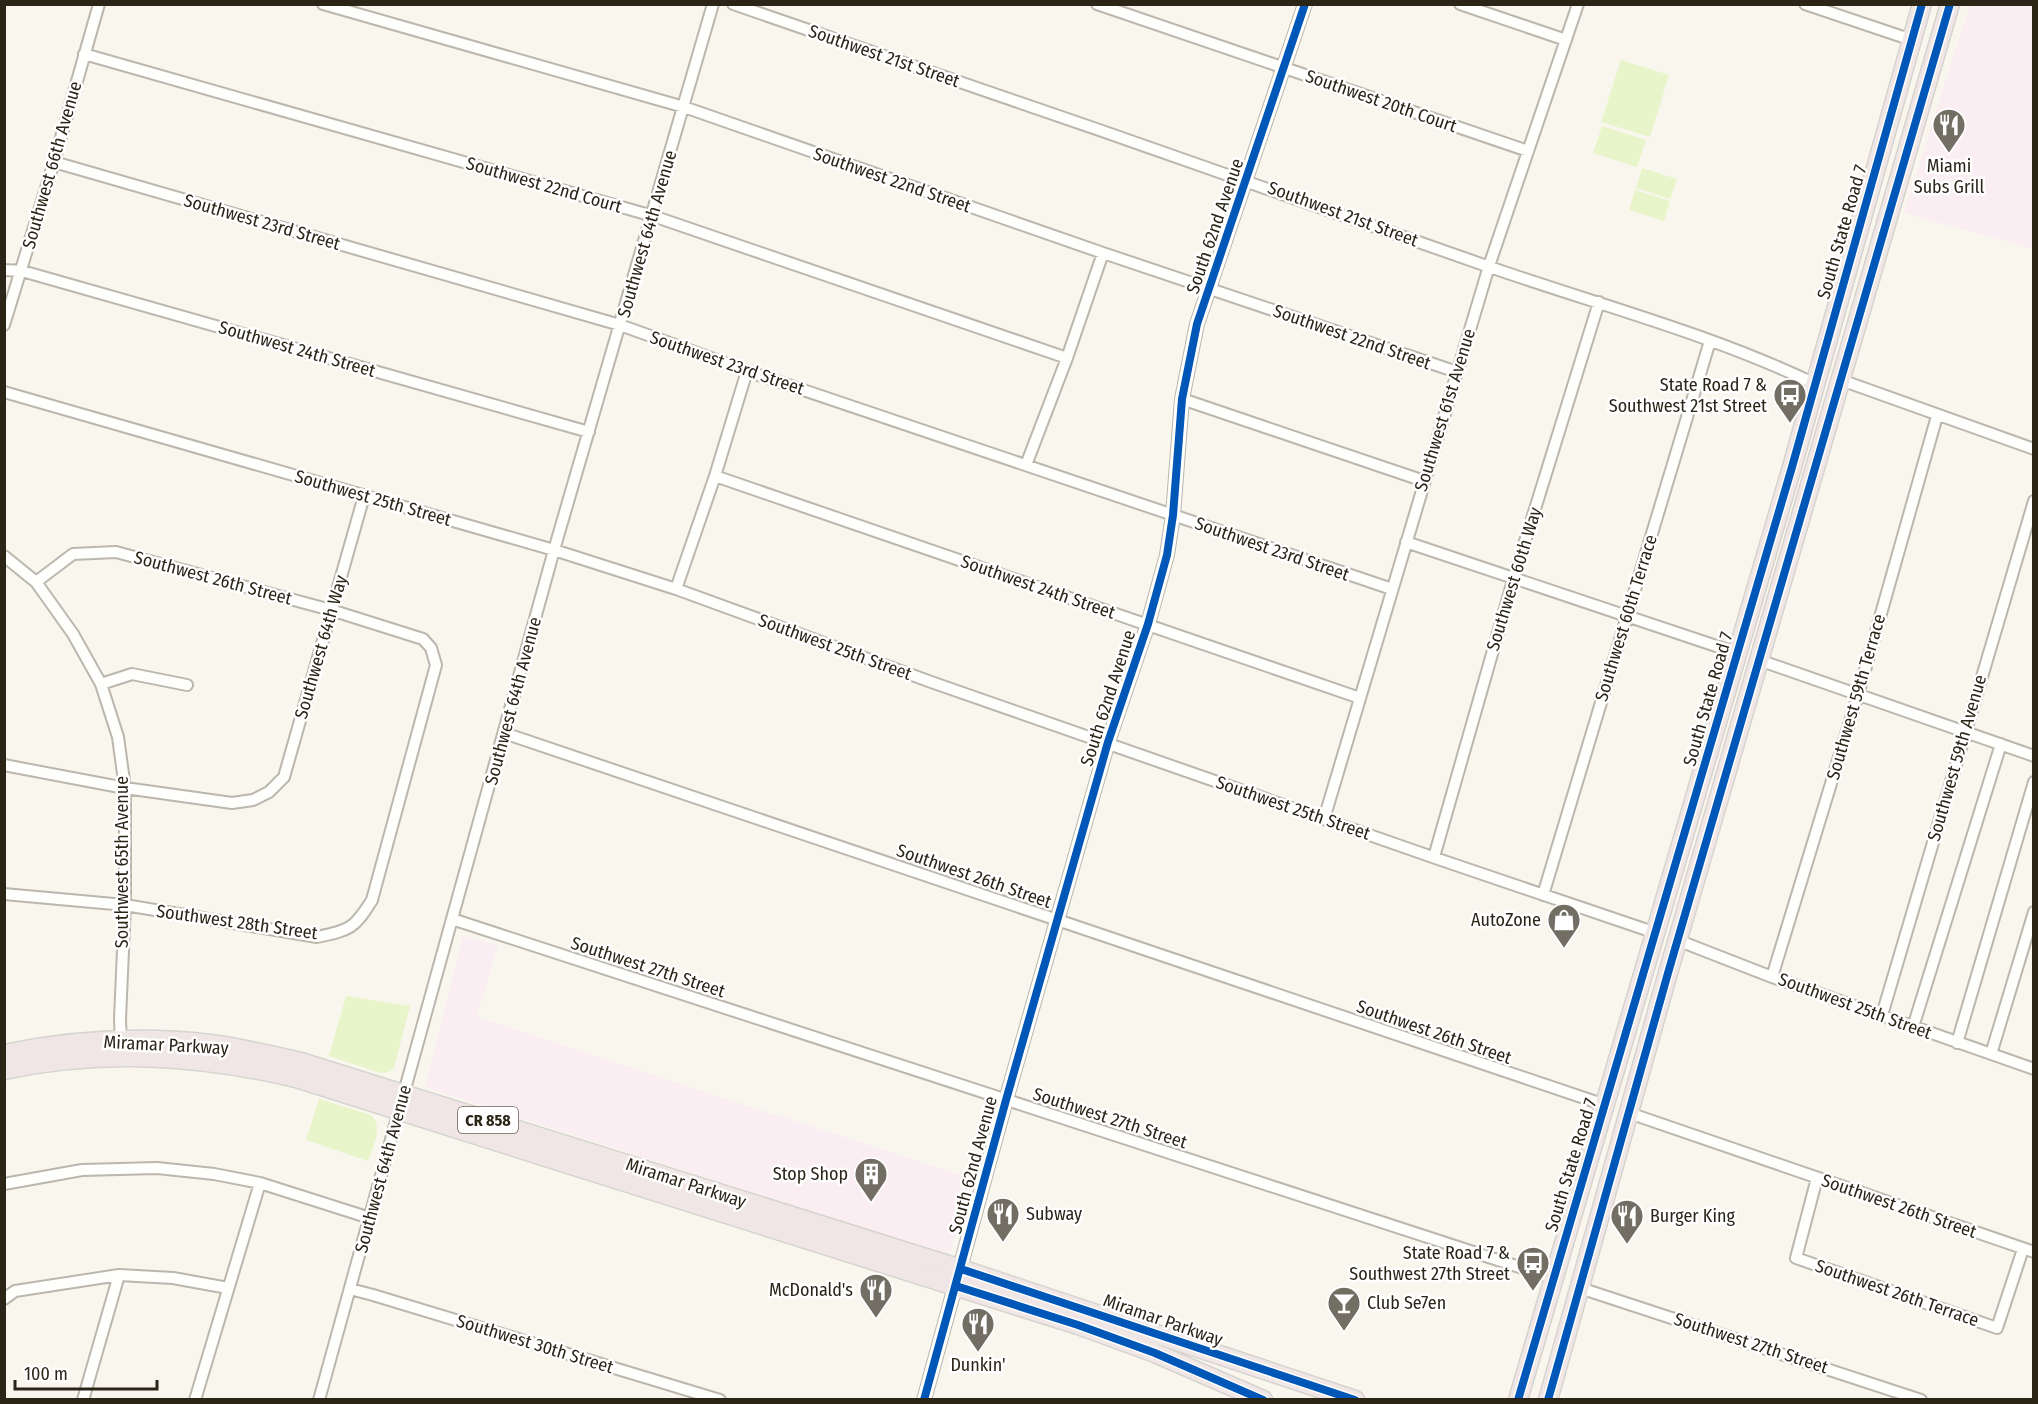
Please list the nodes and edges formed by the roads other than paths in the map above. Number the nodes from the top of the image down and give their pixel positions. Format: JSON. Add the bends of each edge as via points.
{"nodes":[{"id":1,"x":99,"y":4,"type":"edge"},
{"id":2,"x":323,"y":4,"type":"edge"},
{"id":3,"x":713,"y":4,"type":"edge"},
{"id":4,"x":733,"y":4,"type":"edge"},
{"id":5,"x":1097,"y":4,"type":"edge"},
{"id":6,"x":1305,"y":4,"type":"edge"},
{"id":7,"x":1460,"y":4,"type":"edge"},
{"id":8,"x":1578,"y":4,"type":"edge"},
{"id":9,"x":1805,"y":4,"type":"edge"},
{"id":10,"x":1922,"y":4,"type":"edge"},
{"id":11,"x":1950,"y":4,"type":"edge"},
{"id":12,"x":1566,"y":40,"type":"junction"},
{"id":13,"x":1912,"y":40,"type":"junction"},
{"id":14,"x":84,"y":54,"type":"junction"},
{"id":15,"x":1284,"y":68,"type":"junction"},
{"id":16,"x":684,"y":107,"type":"junction"},
{"id":17,"x":1528,"y":151,"type":"junction"},
{"id":18,"x":54,"y":162,"type":"junction"},
{"id":19,"x":1247,"y":180,"type":"junction"},
{"id":20,"x":1869,"y":192,"type":"junction"},
{"id":21,"x":652,"y":216,"type":"junction"},
{"id":22,"x":1880,"y":244,"type":"junction"},
{"id":23,"x":1103,"y":253,"type":"junction"},
{"id":24,"x":1489,"y":266,"type":"junction"},
{"id":25,"x":4,"y":270,"type":"edge"},
{"id":26,"x":22,"y":271,"type":"junction"},
{"id":27,"x":1209,"y":288,"type":"junction"},
{"id":28,"x":1599,"y":302,"type":"junction"},
{"id":29,"x":4,"y":325,"type":"edge"},
{"id":30,"x":620,"y":326,"type":"junction"},
{"id":31,"x":1710,"y":341,"type":"junction"},
{"id":32,"x":1827,"y":341,"type":"junction"},
{"id":33,"x":1067,"y":358,"type":"junction"},
{"id":34,"x":747,"y":371,"type":"junction"},
{"id":35,"x":1457,"y":372,"type":"junction"},
{"id":36,"x":1841,"y":380,"type":"junction"},
{"id":37,"x":1815,"y":384,"type":"junction"},
{"id":38,"x":4,"y":392,"type":"edge"},
{"id":39,"x":1182,"y":399,"type":"junction"},
{"id":40,"x":1937,"y":416,"type":"junction"},
{"id":41,"x":1828,"y":422,"type":"junction"},
{"id":42,"x":589,"y":432,"type":"junction"},
{"id":43,"x":2034,"y":449,"type":"edge"},
{"id":44,"x":1026,"y":465,"type":"junction"},
{"id":45,"x":715,"y":476,"type":"junction"},
{"id":46,"x":1424,"y":481,"type":"junction"},
{"id":47,"x":364,"y":496,"type":"junction"},
{"id":48,"x":2034,"y":501,"type":"edge"},
{"id":49,"x":1173,"y":515,"type":"junction"},
{"id":50,"x":1406,"y":542,"type":"junction"},
{"id":51,"x":554,"y":550,"type":"junction"},
{"id":52,"x":4,"y":556,"type":"edge"},
{"id":53,"x":1514,"y":577,"type":"junction"},
{"id":54,"x":36,"y":582,"type":"junction"},
{"id":55,"x":676,"y":589,"type":"junction"},
{"id":56,"x":1392,"y":589,"type":"junction"},
{"id":57,"x":331,"y":610,"type":"junction"},
{"id":58,"x":1627,"y":617,"type":"junction"},
{"id":59,"x":1148,"y":624,"type":"junction"},
{"id":60,"x":1737,"y":652,"type":"junction"},
{"id":61,"x":1759,"y":660,"type":"junction"},
{"id":62,"x":101,"y":684,"type":"junction"},
{"id":63,"x":187,"y":685,"type":"dead end"},
{"id":64,"x":1858,"y":695,"type":"junction"},
{"id":65,"x":1360,"y":698,"type":"junction"},
{"id":66,"x":1965,"y":732,"type":"junction"},
{"id":67,"x":504,"y":733,"type":"junction"},
{"id":68,"x":1108,"y":742,"type":"junction"},
{"id":69,"x":2001,"y":744,"type":"junction"},
{"id":70,"x":2034,"y":756,"type":"edge"},
{"id":71,"x":4,"y":765,"type":"edge"},
{"id":72,"x":2034,"y":782,"type":"edge"},
{"id":73,"x":125,"y":788,"type":"junction"},
{"id":74,"x":1324,"y":819,"type":"junction"},
{"id":75,"x":1434,"y":858,"type":"junction"},
{"id":76,"x":4,"y":894,"type":"edge"},
{"id":77,"x":1543,"y":895,"type":"junction"},
{"id":78,"x":1665,"y":900,"type":"junction"},
{"id":79,"x":125,"y":905,"type":"junction"},
{"id":80,"x":2034,"y":912,"type":"edge"},
{"id":81,"x":452,"y":919,"type":"junction"},
{"id":82,"x":359,"y":920,"type":"joint"},
{"id":83,"x":1058,"y":920,"type":"junction"},
{"id":84,"x":1656,"y":933,"type":"junction"},
{"id":85,"x":1677,"y":940,"type":"junction"},
{"id":86,"x":1668,"y":973,"type":"junction"},
{"id":87,"x":1772,"y":977,"type":"junction"},
{"id":88,"x":1882,"y":1015,"type":"junction"},
{"id":89,"x":1913,"y":1027,"type":"junction"},
{"id":90,"x":1957,"y":1043,"type":"junction"},
{"id":91,"x":121,"y":1048,"type":"junction"},
{"id":92,"x":4,"y":1054,"type":"edge"},
{"id":93,"x":1991,"y":1054,"type":"junction"},
{"id":94,"x":2034,"y":1069,"type":"edge"},
{"id":95,"x":4,"y":1070,"type":"edge"},
{"id":96,"x":1006,"y":1100,"type":"junction"},
{"id":97,"x":401,"y":1101,"type":"junction"},
{"id":98,"x":1605,"y":1105,"type":"junction"},
{"id":99,"x":1629,"y":1113,"type":"junction"},
{"id":100,"x":594,"y":1172,"type":"junction"},
{"id":101,"x":662,"y":1175,"type":"junction"},
{"id":102,"x":1817,"y":1178,"type":"junction"},
{"id":103,"x":260,"y":1183,"type":"junction"},
{"id":104,"x":4,"y":1184,"type":"edge"},
{"id":105,"x":370,"y":1218,"type":"junction"},
{"id":106,"x":2028,"y":1251,"type":"edge"},
{"id":107,"x":119,"y":1275,"type":"junction"},
{"id":108,"x":958,"y":1278,"type":"junction"},
{"id":109,"x":1553,"y":1278,"type":"junction"},
{"id":110,"x":228,"y":1288,"type":"junction"},
{"id":111,"x":1580,"y":1288,"type":"junction"},
{"id":112,"x":350,"y":1289,"type":"junction"},
{"id":113,"x":4,"y":1299,"type":"edge"},
{"id":114,"x":1254,"y":1398,"type":"edge"},
{"id":115,"x":83,"y":1400,"type":"edge"},
{"id":116,"x":195,"y":1400,"type":"edge"},
{"id":117,"x":319,"y":1400,"type":"edge"},
{"id":118,"x":720,"y":1400,"type":"edge"},
{"id":119,"x":924,"y":1400,"type":"edge"},
{"id":120,"x":1355,"y":1400,"type":"edge"},
{"id":121,"x":1518,"y":1400,"type":"edge"},
{"id":122,"x":1548,"y":1400,"type":"edge"},
{"id":123,"x":1921,"y":1400,"type":"edge"}],
"edges":[{"from":1,"to":14,"type":"street","name":"Southwest 66th Avenue"},
{"from":2,"to":16,"type":"street","name":"Southwest 22nd Street"},
{"from":3,"to":16,"type":"street","name":"Southwest 64th Avenue"},
{"from":4,"to":19,"type":"street","name":"Southwest 21st Street"},
{"from":5,"to":15,"type":"street","name":"Southwest 20th Court"},
{"from":6,"to":15,"type":"street","name":"South 62nd Avenue"},
{"from":7,"to":12,"type":"street"},
{"from":8,"to":12,"type":"street","name":"Southwest 61st Avenue"},
{"from":9,"to":13,"type":"street"},
{"from":10,"to":13,"type":"main road","name":"South State Road 7"},
{"from":11,"to":22,"type":"main road","name":"South State Road 7"},
{"from":12,"to":17,"type":"street","name":"Southwest 61st Avenue"},
{"from":13,"to":20,"type":"main road","name":"South State Road 7"},
{"from":14,"to":18,"type":"street","name":"Southwest 66th Avenue"},
{"from":14,"to":21,"type":"street","name":"Southwest 22nd Court"},
{"from":15,"to":17,"type":"street","name":"Southwest 20th Court"},
{"from":15,"to":19,"type":"street","name":"South 62nd Avenue"},
{"from":16,"to":21,"type":"street","name":"Southwest 64th Avenue"},
{"from":16,"to":23,"type":"street","name":"Southwest 22nd Street"},
{"from":17,"to":24,"type":"street","name":"Southwest 61st Avenue"},
{"from":18,"to":26,"type":"street","name":"Southwest 66th Avenue"},
{"from":18,"to":30,"type":"street","name":"Southwest 23rd Street"},
{"from":19,"to":24,"type":"street","name":"Southwest 21st Street"},
{"from":19,"to":27,"type":"street","name":"South 62nd Avenue"},
{"from":20,"to":22,"type":"main road","via":[[1873,226]]},
{"from":20,"to":32,"type":"main road","name":"South State Road 7"},
{"from":21,"to":30,"type":"street","name":"Southwest 64th Avenue"},
{"from":21,"to":33,"type":"street","name":"Southwest 22nd Court"},
{"from":22,"to":36,"type":"main road","name":"South State Road 7"},
{"from":23,"to":27,"type":"street","name":"Southwest 22nd Street"},
{"from":23,"to":33,"type":"street"},
{"from":24,"to":28,"type":"street","name":"Southwest 21st Street"},
{"from":24,"to":35,"type":"street","name":"Southwest 61st Avenue"},
{"from":25,"to":26,"type":"street","name":"Southwest 24th Street"},
{"from":26,"to":29,"type":"street","name":"Southwest 66th Avenue"},
{"from":26,"to":42,"type":"street","name":"Southwest 24th Street"},
{"from":27,"to":35,"type":"street","name":"Southwest 22nd Street"},
{"from":27,"to":39,"type":"street","name":"South 62nd Avenue","via":[[1197,324]]},
{"from":28,"to":31,"type":"street","name":"Southwest 21st Street"},
{"from":28,"to":53,"type":"street","name":"Southwest 60th Way"},
{"from":30,"to":34,"type":"street","name":"Southwest 23rd Street"},
{"from":30,"to":42,"type":"street","name":"Southwest 64th Avenue"},
{"from":31,"to":37,"type":"street","name":"Southwest 21st Street","via":[[1759,357]]},
{"from":31,"to":58,"type":"street","name":"Southwest 60th Terrace"},
{"from":32,"to":36,"type":"main road","via":[[1831,366]]},
{"from":32,"to":37,"type":"main road","name":"South State Road 7"},
{"from":33,"to":44,"type":"street"},
{"from":34,"to":44,"type":"street","name":"Southwest 23rd Street"},
{"from":34,"to":45,"type":"street"},
{"from":35,"to":46,"type":"street","name":"Southwest 61st Avenue"},
{"from":36,"to":40,"type":"street"},
{"from":36,"to":41,"type":"main road","name":"South State Road 7"},
{"from":37,"to":41,"type":"main road","via":[[1823,398]]},
{"from":37,"to":60,"type":"main road","name":"South State Road 7"},
{"from":38,"to":47,"type":"street","name":"Southwest 25th Street"},
{"from":39,"to":46,"type":"street"},
{"from":39,"to":49,"type":"street","name":"South 62nd Avenue"},
{"from":40,"to":43,"type":"street"},
{"from":40,"to":64,"type":"street","name":"Southwest 59th Terrace"},
{"from":41,"to":61,"type":"main road","name":"South State Road 7"},
{"from":42,"to":51,"type":"street","name":"Southwest 64th Avenue"},
{"from":44,"to":49,"type":"street","name":"Southwest 23rd Street"},
{"from":45,"to":55,"type":"street"},
{"from":45,"to":59,"type":"street","name":"Southwest 24th Street"},
{"from":46,"to":50,"type":"street","name":"Southwest 61st Avenue"},
{"from":47,"to":51,"type":"street","name":"Southwest 25th Street"},
{"from":47,"to":57,"type":"street","name":"Southwest 64th Way"},
{"from":48,"to":66,"type":"street","name":"Southwest 59th Avenue"},
{"from":49,"to":56,"type":"street","name":"Southwest 23rd Street"},
{"from":49,"to":59,"type":"street","name":"South 62nd Avenue","via":[[1167,555]]},
{"from":50,"to":53,"type":"street"},
{"from":50,"to":56,"type":"street","name":"Southwest 61st Avenue"},
{"from":51,"to":55,"type":"street","name":"Southwest 25th Street"},
{"from":51,"to":67,"type":"street","name":"Southwest 64th Avenue"},
{"from":52,"to":54,"type":"street"},
{"from":53,"to":58,"type":"street"},
{"from":53,"to":75,"type":"street","name":"Southwest 60th Way"},
{"from":54,"to":57,"type":"street","name":"Southwest 26th Street","via":[[73,554],[116,552]]},
{"from":54,"to":62,"type":"street","name":"Southwest 65th Avenue","via":[[73,634]]},
{"from":55,"to":68,"type":"street","name":"Southwest 25th Street"},
{"from":56,"to":65,"type":"street","name":"Southwest 61st Avenue"},
{"from":57,"to":73,"type":"street","name":"Southwest 64th Way","via":[[284,777],[269,792],[253,800],[232,803]]},
{"from":57,"to":82,"type":"street","name":"Southwest 26th Street","via":[[423,639],[431,648],[436,665],[372,900]]},
{"from":58,"to":60,"type":"street"},
{"from":58,"to":77,"type":"street","name":"Southwest 60th Terrace"},
{"from":59,"to":65,"type":"street","name":"Southwest 24th Street"},
{"from":59,"to":68,"type":"street","name":"South 62nd Avenue"},
{"from":60,"to":78,"type":"main road","name":"South State Road 7"},
{"from":61,"to":64,"type":"street"},
{"from":61,"to":85,"type":"main road","name":"South State Road 7"},
{"from":62,"to":63,"type":"street","via":[[132,674]]},
{"from":62,"to":73,"type":"street","name":"Southwest 65th Avenue","via":[[118,738]]},
{"from":64,"to":66,"type":"street"},
{"from":64,"to":87,"type":"street","name":"Southwest 59th Terrace"},
{"from":65,"to":74,"type":"street","name":"Southwest 61st Avenue"},
{"from":66,"to":69,"type":"street"},
{"from":66,"to":88,"type":"street","name":"Southwest 59th Avenue"},
{"from":67,"to":81,"type":"street","name":"Southwest 64th Avenue"},
{"from":67,"to":83,"type":"street","name":"Southwest 26th Street"},
{"from":68,"to":74,"type":"street","name":"Southwest 25th Street"},
{"from":68,"to":83,"type":"street","name":"South 62nd Avenue"},
{"from":69,"to":70,"type":"street"},
{"from":69,"to":89,"type":"street"},
{"from":71,"to":73,"type":"street"},
{"from":72,"to":90,"type":"street"},
{"from":73,"to":79,"type":"street","name":"Southwest 65th Avenue"},
{"from":74,"to":75,"type":"street","name":"Southwest 25th Street"},
{"from":75,"to":77,"type":"street","name":"Southwest 25th Street"},
{"from":76,"to":79,"type":"street","name":"Southwest 28th Street"},
{"from":77,"to":84,"type":"street","name":"Southwest 25th Street"},
{"from":78,"to":84,"type":"main road","name":"South State Road 7"},
{"from":78,"to":85,"type":"main road","via":[[1668,927]]},
{"from":79,"to":82,"type":"street","name":"Southwest 28th Street","via":[[317,937],[345,931]]},
{"from":79,"to":91,"type":"street","name":"Southwest 65th Avenue"},
{"from":80,"to":93,"type":"street"},
{"from":81,"to":96,"type":"street","name":"Southwest 27th Street"},
{"from":81,"to":97,"type":"street","name":"Southwest 64th Avenue"},
{"from":83,"to":96,"type":"street","name":"South 62nd Avenue"},
{"from":83,"to":98,"type":"street","name":"Southwest 26th Street"},
{"from":84,"to":86,"type":"main road","via":[[1664,947]]},
{"from":84,"to":98,"type":"main road","name":"South State Road 7"},
{"from":85,"to":86,"type":"main road","name":"South State Road 7"},
{"from":85,"to":87,"type":"street","name":"Southwest 25th Street"},
{"from":86,"to":99,"type":"main road","name":"South State Road 7"},
{"from":87,"to":88,"type":"street","name":"Southwest 25th Street"},
{"from":88,"to":89,"type":"street","name":"Southwest 25th Street"},
{"from":89,"to":90,"type":"street","name":"Southwest 25th Street"},
{"from":90,"to":93,"type":"street","name":"Southwest 25th Street"},
{"from":91,"to":92,"type":"main road","name":"Miramar Parkway","number":"CR 858","via":[[36,1047]]},
{"from":91,"to":95,"type":"main road","name":"Miramar Parkway","number":"CR 858"},
{"from":91,"to":97,"type":"main road","name":"Miramar Parkway","number":"CR 858","via":[[210,1044],[251,1051],[301,1062]]},
{"from":93,"to":94,"type":"street","name":"Southwest 25th Street"},
{"from":96,"to":108,"type":"street","name":"South 62nd Avenue"},
{"from":96,"to":109,"type":"street","name":"Southwest 27th Street"},
{"from":97,"to":100,"type":"main road","name":"Miramar Parkway","number":"CR 858"},
{"from":97,"to":101,"type":"main road","name":"Miramar Parkway","number":"CR 858"},
{"from":97,"to":105,"type":"street","name":"Southwest 64th Avenue"},
{"from":98,"to":109,"type":"main road","name":"South State Road 7"},
{"from":99,"to":102,"type":"street","name":"Southwest 26th Street"},
{"from":99,"to":111,"type":"main road","name":"South State Road 7"},
{"from":100,"to":101,"type":"main road","via":[[603,1170],[645,1180]]},
{"from":100,"to":108,"type":"main road","name":"Miramar Parkway","number":"CR 858"},
{"from":101,"to":108,"type":"main road","name":"Miramar Parkway","number":"CR 858"},
{"from":102,"to":106,"type":"street","name":"Southwest 26th Street"},
{"from":102,"to":106,"type":"street","name":"Southwest 26th Terrace","via":[[1796,1258],[1997,1328]]},
{"from":103,"to":104,"type":"street","via":[[157,1168],[82,1170]]},
{"from":103,"to":105,"type":"street"},
{"from":103,"to":110,"type":"street"},
{"from":105,"to":112,"type":"street","name":"Southwest 64th Avenue"},
{"from":107,"to":110,"type":"street","via":[[173,1278]]},
{"from":107,"to":113,"type":"street","via":[[15,1291]]},
{"from":107,"to":115,"type":"street"},
{"from":108,"to":114,"type":"main road","name":"Miramar Parkway","number":"CR 858","via":[[1155,1353]]},
{"from":108,"to":119,"type":"street","name":"South 62nd Avenue"},
{"from":108,"to":120,"type":"main road","name":"Miramar Parkway","number":"CR 858"},
{"from":109,"to":121,"type":"main road","name":"South State Road 7"},
{"from":110,"to":116,"type":"street"},
{"from":111,"to":122,"type":"main road","name":"South State Road 7"},
{"from":111,"to":123,"type":"street","name":"Southwest 27th Street"},
{"from":112,"to":117,"type":"street","name":"Southwest 64th Avenue"},
{"from":112,"to":118,"type":"street","name":"Southwest 30th Street"}]}
